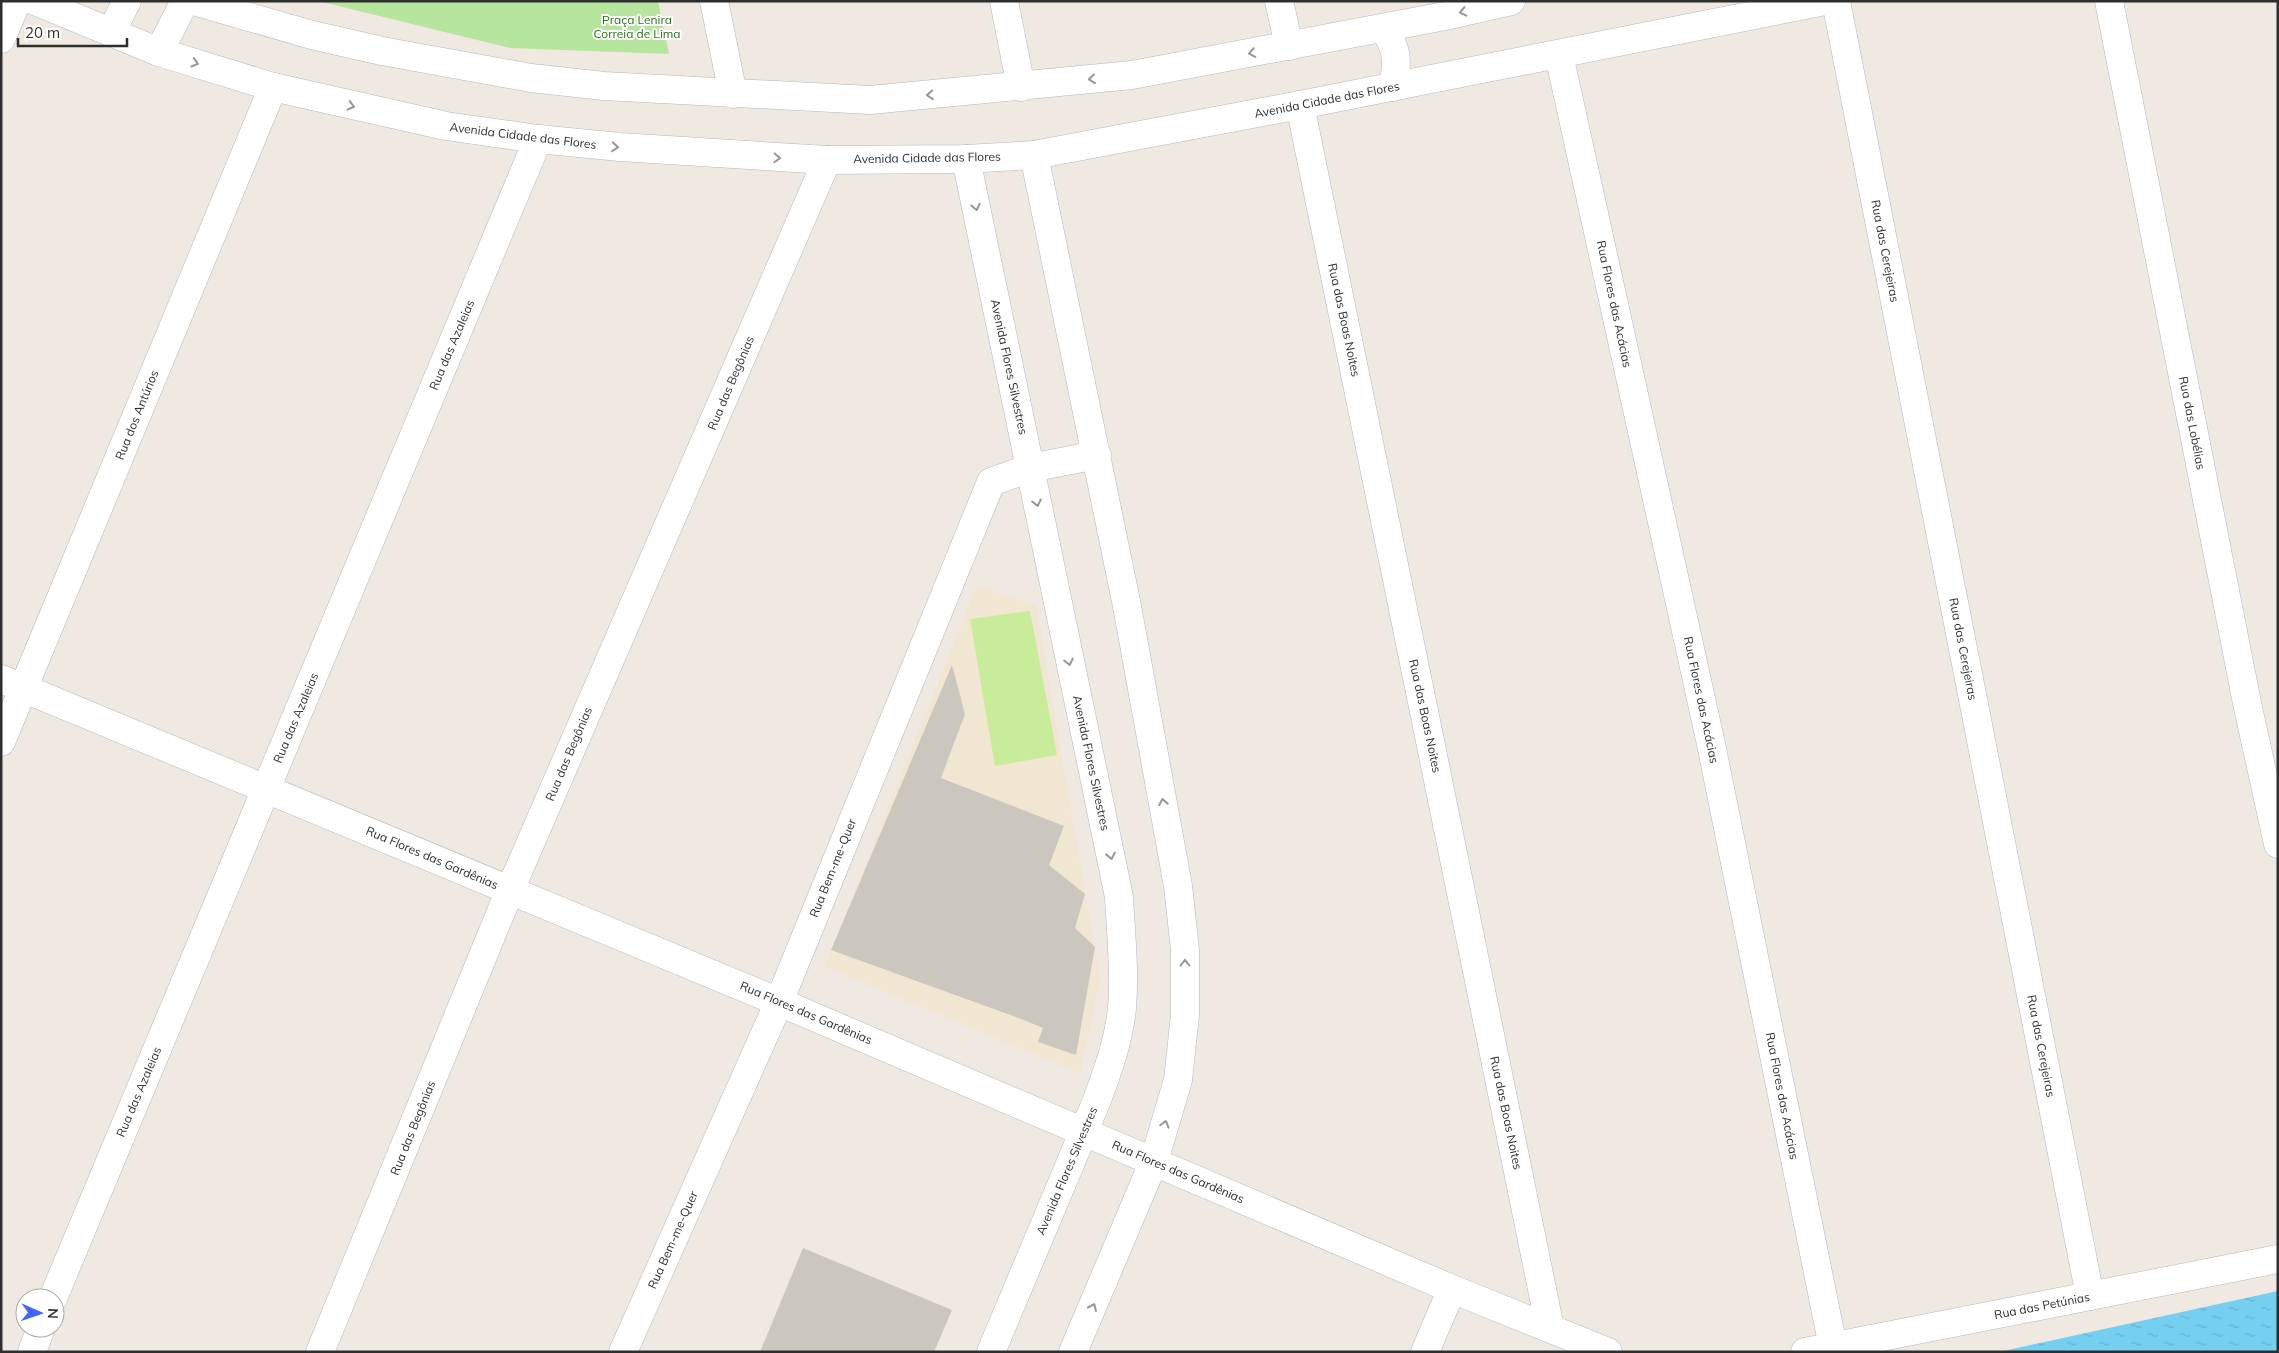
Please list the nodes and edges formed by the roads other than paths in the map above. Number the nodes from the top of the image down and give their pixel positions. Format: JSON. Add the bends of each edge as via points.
{"nodes":[{"id":1,"x":17,"y":1,"type":"edge"},
{"id":2,"x":35,"y":1,"type":"edge"},
{"id":3,"x":127,"y":1,"type":"edge"},
{"id":4,"x":185,"y":1,"type":"edge"},
{"id":5,"x":194,"y":1,"type":"edge"},
{"id":6,"x":714,"y":1,"type":"edge"},
{"id":7,"x":1004,"y":1,"type":"edge"},
{"id":8,"x":1280,"y":1,"type":"edge"},
{"id":9,"x":1511,"y":1,"type":"edge"},
{"id":10,"x":1825,"y":1,"type":"edge"},
{"id":11,"x":1836,"y":1,"type":"edge"},
{"id":12,"x":2109,"y":1,"type":"edge"},
{"id":13,"x":1384,"y":28,"type":"junction"},
{"id":14,"x":111,"y":32,"type":"junction"},
{"id":15,"x":1,"y":39,"type":"edge"},
{"id":16,"x":1289,"y":46,"type":"junction"},
{"id":17,"x":159,"y":52,"type":"junction"},
{"id":18,"x":1559,"y":55,"type":"junction"},
{"id":19,"x":273,"y":87,"type":"junction"},
{"id":20,"x":1021,"y":87,"type":"junction"},
{"id":21,"x":1393,"y":87,"type":"junction"},
{"id":22,"x":733,"y":94,"type":"junction"},
{"id":23,"x":1300,"y":105,"type":"junction"},
{"id":24,"x":538,"y":139,"type":"junction"},
{"id":25,"x":1034,"y":154,"type":"junction"},
{"id":26,"x":966,"y":159,"type":"junction"},
{"id":27,"x":827,"y":160,"type":"junction"},
{"id":28,"x":1097,"y":455,"type":"junction"},
{"id":29,"x":1030,"y":468,"type":"junction"},
{"id":30,"x":12,"y":684,"type":"edge"},
{"id":31,"x":1,"y":742,"type":"edge"},
{"id":32,"x":266,"y":789,"type":"junction"},
{"id":33,"x":2278,"y":844,"type":"edge"},
{"id":34,"x":510,"y":890,"type":"junction"},
{"id":35,"x":779,"y":1002,"type":"junction"},
{"id":36,"x":1084,"y":1132,"type":"junction"},
{"id":37,"x":1154,"y":1161,"type":"junction"},
{"id":38,"x":2278,"y":1259,"type":"edge"},
{"id":39,"x":58,"y":1288,"type":"edge"},
{"id":40,"x":1452,"y":1289,"type":"junction"},
{"id":41,"x":2090,"y":1296,"type":"junction"},
{"id":42,"x":1550,"y":1328,"type":"junction"},
{"id":43,"x":37,"y":1338,"type":"edge"},
{"id":44,"x":1833,"y":1347,"type":"junction"},
{"id":45,"x":32,"y":1352,"type":"edge"},
{"id":46,"x":320,"y":1352,"type":"edge"},
{"id":47,"x":623,"y":1352,"type":"edge"},
{"id":48,"x":991,"y":1352,"type":"edge"},
{"id":49,"x":1073,"y":1352,"type":"edge"},
{"id":50,"x":1425,"y":1352,"type":"edge"},
{"id":51,"x":1608,"y":1352,"type":"edge"},
{"id":52,"x":1806,"y":1352,"type":"edge"}],
"edges":[{"from":1,"to":15,"type":"street"},
{"from":2,"to":14,"type":"street","name":"Avenida Cidade das Flores"},
{"from":3,"to":14,"type":"street"},
{"from":4,"to":17,"type":"street"},
{"from":5,"to":22,"type":"street","via":[[312,35],[459,66],[604,86]]},
{"from":6,"to":22,"type":"street"},
{"from":7,"to":20,"type":"street"},
{"from":8,"to":16,"type":"street"},
{"from":9,"to":13,"type":"street","one_way":true},
{"from":10,"to":18,"type":"street","name":"Avenida Cidade das Flores"},
{"from":11,"to":41,"type":"street","name":"Rua das Cerejeiras"},
{"from":12,"to":33,"type":"street","name":"Rua das Lobélias","via":[[2245,693]]},
{"from":13,"to":16,"type":"street"},
{"from":13,"to":21,"type":"street","via":[[1396,49]]},
{"from":14,"to":17,"type":"street","name":"Avenida Cidade das Flores"},
{"from":16,"to":20,"type":"street","one_way":true,"via":[[1132,75]]},
{"from":17,"to":19,"type":"street","name":"Avenida Cidade das Flores","one_way":true},
{"from":18,"to":21,"type":"street","name":"Avenida Cidade das Flores"},
{"from":18,"to":44,"type":"street","name":"Rua Flores das Acácias","via":[[1711,744]]},
{"from":19,"to":24,"type":"street","name":"Avenida Cidade das Flores","one_way":true,"via":[[446,126]]},
{"from":19,"to":30,"type":"street","name":"Rua dos Antúrios"},
{"from":20,"to":22,"type":"street","one_way":true,"via":[[870,100]]},
{"from":21,"to":23,"type":"street","name":"Avenida Cidade das Flores"},
{"from":23,"to":25,"type":"street","name":"Avenida Cidade das Flores"},
{"from":23,"to":42,"type":"street","name":"Rua das Boas Noites"},
{"from":24,"to":27,"type":"street","name":"Avenida Cidade das Flores","one_way":true,"via":[[732,156]]},
{"from":24,"to":32,"type":"street","name":"Rua das Azaleias"},
{"from":25,"to":26,"type":"street","name":"Avenida Cidade das Flores"},
{"from":25,"to":28,"type":"street"},
{"from":26,"to":27,"type":"street","name":"Avenida Cidade das Flores"},
{"from":26,"to":29,"type":"street","name":"Avenida Flores Silvestres","one_way":true},
{"from":27,"to":34,"type":"street","name":"Rua das Begônias"},
{"from":28,"to":29,"type":"street","name":"Rua Bem-me-Quer"},
{"from":37,"to":28,"type":"street","one_way":true,"via":[[1178,1080],[1185,1015],[1185,950],[1178,886]]},
{"from":29,"to":35,"type":"street","name":"Rua Bem-me-Quer","via":[[992,482]]},
{"from":29,"to":36,"type":"street","name":"Avenida Flores Silvestres","one_way":true,"via":[[1119,897],[1122,1009],[1112,1060]]},
{"from":30,"to":31,"type":"street","name":"Rua dos Antúrios"},
{"from":30,"to":32,"type":"street","name":"Rua Flores das Gardênias"},
{"from":32,"to":34,"type":"street","name":"Rua Flores das Gardênias"},
{"from":32,"to":39,"type":"street","name":"Rua das Azaleias"},
{"from":34,"to":35,"type":"street","name":"Rua Flores das Gardênias"},
{"from":34,"to":46,"type":"street","name":"Rua das Begônias"},
{"from":35,"to":36,"type":"street","name":"Rua Flores das Gardênias"},
{"from":35,"to":47,"type":"street","name":"Rua Bem-me-Quer"},
{"from":36,"to":37,"type":"street","name":"Rua Flores das Gardênias"},
{"from":36,"to":48,"type":"street","name":"Avenida Flores Silvestres"},
{"from":37,"to":40,"type":"street","name":"Rua Flores das Gardênias"},
{"from":49,"to":37,"type":"street","one_way":true},
{"from":38,"to":41,"type":"street","name":"Rua das Petúnias"},
{"from":40,"to":42,"type":"street","name":"Rua Flores das Gardênias"},
{"from":40,"to":50,"type":"street"},
{"from":41,"to":44,"type":"street","name":"Rua das Petúnias"},
{"from":42,"to":51,"type":"street","name":"Rua Flores das Gardênias"},
{"from":43,"to":45,"type":"street"},
{"from":44,"to":52,"type":"street","name":"Rua das Petúnias"}]}
